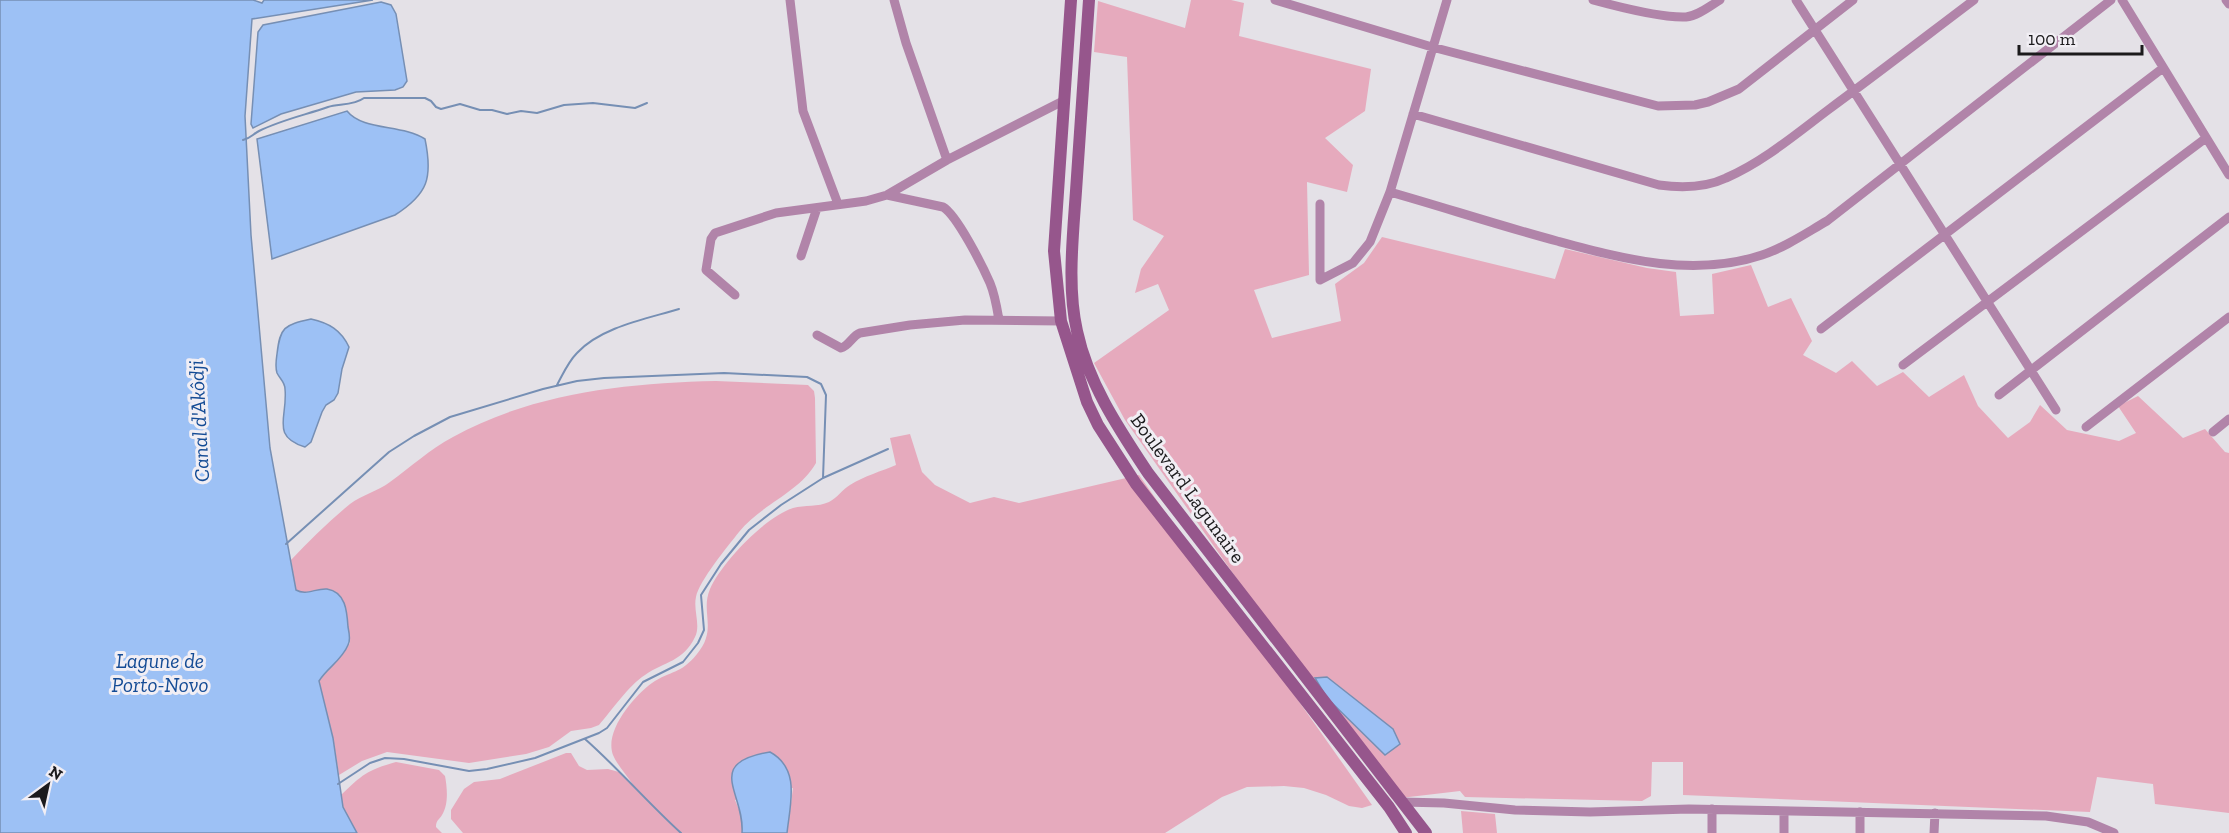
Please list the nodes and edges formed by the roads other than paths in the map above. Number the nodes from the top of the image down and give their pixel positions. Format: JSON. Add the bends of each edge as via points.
{"nodes":[{"id":1,"x":790,"y":0,"type":"edge"},
{"id":2,"x":894,"y":0,"type":"edge"},
{"id":3,"x":1071,"y":0,"type":"edge"},
{"id":4,"x":1089,"y":0,"type":"edge"},
{"id":5,"x":1275,"y":0,"type":"edge"},
{"id":6,"x":1447,"y":0,"type":"edge"},
{"id":7,"x":1593,"y":0,"type":"edge"},
{"id":8,"x":1720,"y":0,"type":"edge"},
{"id":9,"x":1796,"y":0,"type":"edge"},
{"id":10,"x":1853,"y":0,"type":"edge"},
{"id":11,"x":1974,"y":0,"type":"edge"},
{"id":12,"x":2111,"y":0,"type":"edge"},
{"id":13,"x":2122,"y":0,"type":"edge"},
{"id":14,"x":2226,"y":0,"type":"edge"},
{"id":15,"x":2229,"y":4,"type":"edge"},
{"id":16,"x":1815,"y":29,"type":"junction"},
{"id":17,"x":1432,"y":46,"type":"junction"},
{"id":18,"x":2163,"y":68,"type":"junction"},
{"id":19,"x":1854,"y":91,"type":"junction"},
{"id":20,"x":1063,"y":101,"type":"junction"},
{"id":21,"x":1413,"y":114,"type":"junction"},
{"id":22,"x":2206,"y":138,"type":"junction"},
{"id":23,"x":947,"y":160,"type":"junction"},
{"id":24,"x":1900,"y":163,"type":"junction"},
{"id":25,"x":2229,"y":175,"type":"edge"},
{"id":26,"x":1390,"y":192,"type":"junction"},
{"id":27,"x":886,"y":195,"type":"junction"},
{"id":28,"x":837,"y":204,"type":"junction"},
{"id":29,"x":1320,"y":204,"type":"dead end"},
{"id":30,"x":817,"y":208,"type":"junction"},
{"id":31,"x":2229,"y":217,"type":"edge"},
{"id":32,"x":1945,"y":235,"type":"junction"},
{"id":33,"x":801,"y":256,"type":"dead end"},
{"id":34,"x":735,"y":295,"type":"dead end"},
{"id":35,"x":1988,"y":302,"type":"junction"},
{"id":36,"x":2229,"y":317,"type":"edge"},
{"id":37,"x":999,"y":320,"type":"junction"},
{"id":38,"x":1060,"y":321,"type":"junction"},
{"id":39,"x":1821,"y":329,"type":"dead end"},
{"id":40,"x":818,"y":335,"type":"dead end"},
{"id":41,"x":1903,"y":365,"type":"dead end"},
{"id":42,"x":2031,"y":370,"type":"junction"},
{"id":43,"x":1999,"y":395,"type":"dead end"},
{"id":44,"x":2056,"y":410,"type":"dead end"},
{"id":45,"x":2229,"y":419,"type":"edge"},
{"id":46,"x":2086,"y":427,"type":"dead end"},
{"id":47,"x":2213,"y":432,"type":"dead end"},
{"id":48,"x":1402,"y":802,"type":"junction"},
{"id":49,"x":1712,"y":809,"type":"junction"},
{"id":50,"x":1784,"y":811,"type":"junction"},
{"id":51,"x":1860,"y":812,"type":"junction"},
{"id":52,"x":1935,"y":813,"type":"junction"},
{"id":53,"x":1406,"y":833,"type":"edge"},
{"id":54,"x":1426,"y":833,"type":"edge"},
{"id":55,"x":1712,"y":833,"type":"edge"},
{"id":56,"x":1784,"y":833,"type":"edge"},
{"id":57,"x":1860,"y":833,"type":"edge"},
{"id":58,"x":1934,"y":833,"type":"edge"},
{"id":59,"x":2114,"y":833,"type":"edge"}],
"edges":[{"from":1,"to":28,"type":"street","via":[[803,111]]},
{"from":2,"to":23,"type":"street"},
{"from":3,"to":20,"type":"main road","name":"Boulevard Lagunaire"},
{"from":4,"to":48,"type":"main road","name":"Boulevard Lagunaire","via":[[1071,255],[1077,332],[1096,384],[1148,473]]},
{"from":5,"to":17,"type":"street"},
{"from":6,"to":17,"type":"street"},
{"from":7,"to":8,"type":"street","via":[[1686,16]]},
{"from":9,"to":16,"type":"street"},
{"from":10,"to":16,"type":"street"},
{"from":11,"to":19,"type":"street"},
{"from":12,"to":24,"type":"street"},
{"from":13,"to":18,"type":"street"},
{"from":14,"to":15,"type":"street"},
{"from":16,"to":17,"type":"street","via":[[1739,89],[1708,102],[1677,107],[1658,106]]},
{"from":16,"to":19,"type":"street"},
{"from":17,"to":21,"type":"street"},
{"from":18,"to":22,"type":"street"},
{"from":18,"to":32,"type":"street"},
{"from":19,"to":21,"type":"street","via":[[1751,166],[1707,184],[1677,187]]},
{"from":19,"to":24,"type":"street"},
{"from":20,"to":23,"type":"street"},
{"from":20,"to":38,"type":"main road","name":"Boulevard Lagunaire","via":[[1054,251]]},
{"from":21,"to":26,"type":"street"},
{"from":22,"to":25,"type":"street"},
{"from":22,"to":35,"type":"street"},
{"from":23,"to":27,"type":"street"},
{"from":24,"to":26,"type":"street","via":[[1827,221],[1782,248],[1740,261],[1690,266],[1624,259]]},
{"from":24,"to":32,"type":"street"},
{"from":26,"to":29,"type":"street","via":[[1370,242],[1360,256],[1320,280]]},
{"from":27,"to":28,"type":"street"},
{"from":27,"to":37,"type":"street","via":[[948,211],[990,284]]},
{"from":28,"to":30,"type":"street"},
{"from":30,"to":33,"type":"street"},
{"from":30,"to":34,"type":"street","via":[[776,213],[712,235],[706,270]]},
{"from":31,"to":42,"type":"street"},
{"from":32,"to":35,"type":"street"},
{"from":32,"to":39,"type":"street"},
{"from":35,"to":41,"type":"street"},
{"from":35,"to":42,"type":"street"},
{"from":36,"to":46,"type":"street"},
{"from":37,"to":38,"type":"street"},
{"from":37,"to":40,"type":"street","via":[[910,325],[860,333],[841,348]]},
{"from":38,"to":53,"type":"main road","name":"Boulevard Lagunaire","via":[[1098,426],[1136,483]]},
{"from":42,"to":43,"type":"street"},
{"from":42,"to":44,"type":"street"},
{"from":45,"to":47,"type":"street"},
{"from":48,"to":49,"type":"street","via":[[1590,812]]},
{"from":48,"to":54,"type":"main road","name":"Boulevard Lagunaire"},
{"from":49,"to":50,"type":"street"},
{"from":49,"to":55,"type":"street"},
{"from":50,"to":51,"type":"street"},
{"from":50,"to":56,"type":"street"},
{"from":51,"to":52,"type":"street"},
{"from":51,"to":57,"type":"street"},
{"from":52,"to":58,"type":"street"},
{"from":52,"to":59,"type":"street","via":[[2061,817],[2088,822]]}]}
